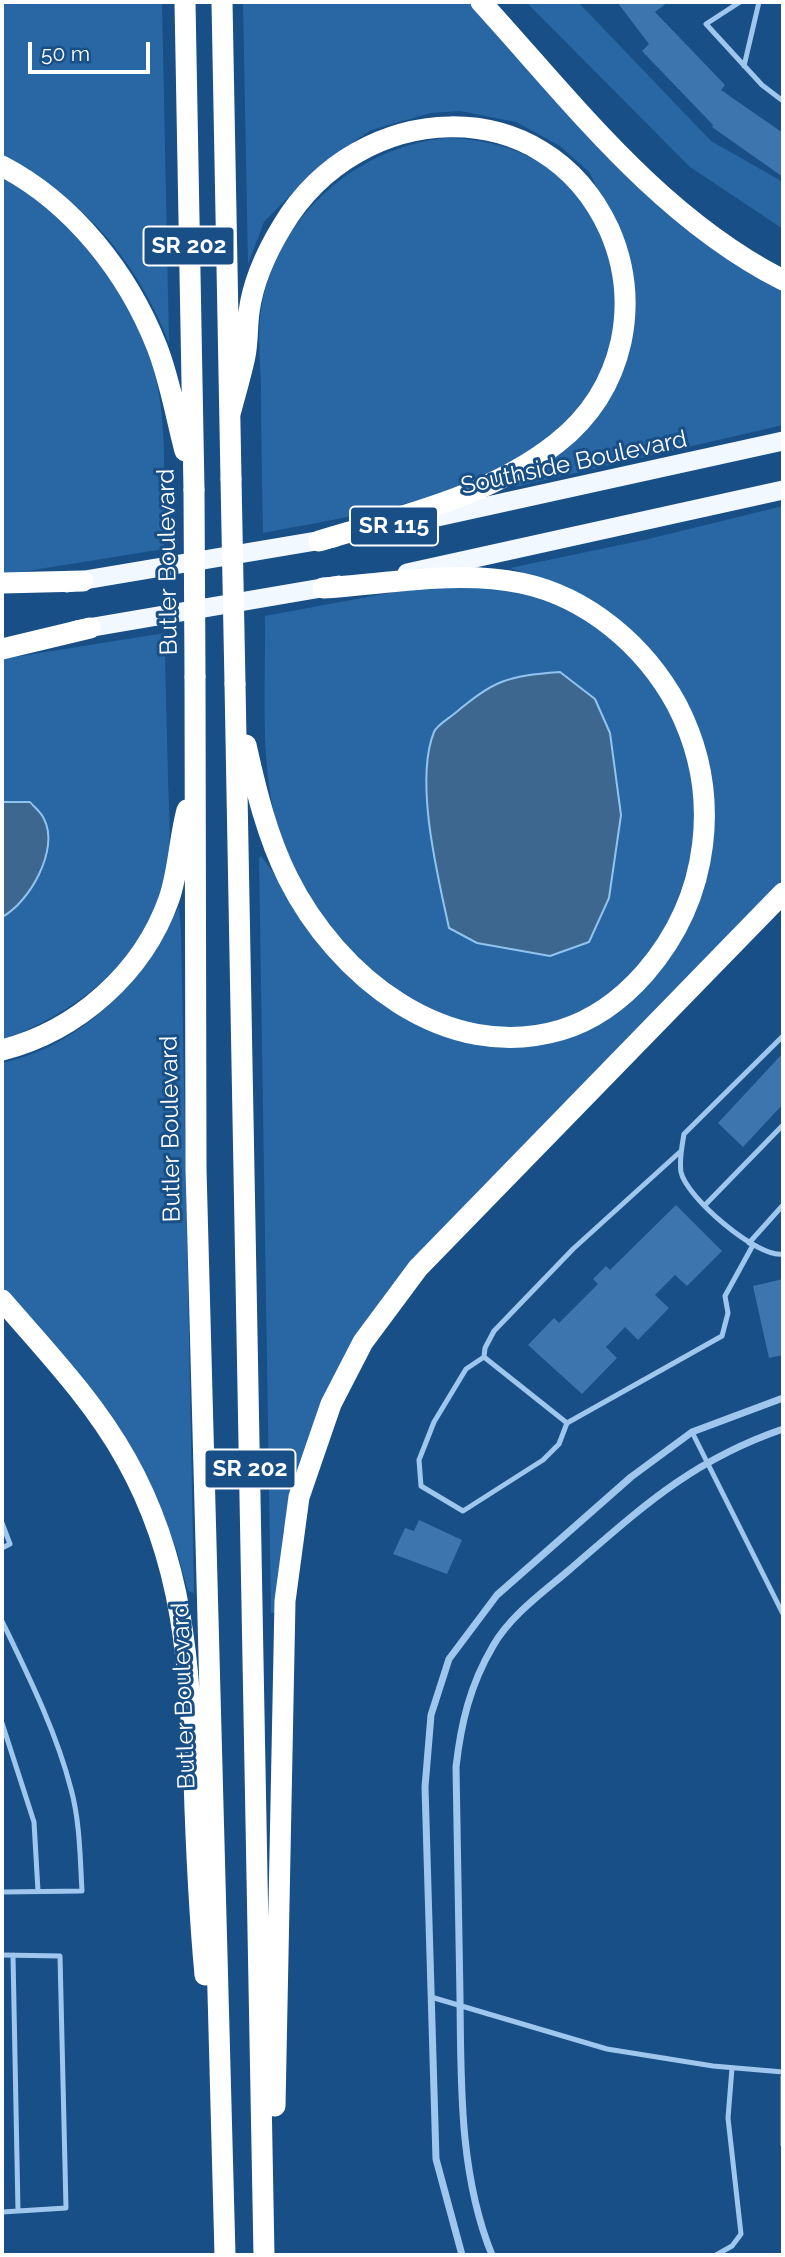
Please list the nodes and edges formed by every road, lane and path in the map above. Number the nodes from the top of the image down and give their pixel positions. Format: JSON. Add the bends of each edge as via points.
{"nodes":[{"id":1,"x":185,"y":2,"type":"edge"},
{"id":2,"x":222,"y":2,"type":"edge"},
{"id":3,"x":481,"y":2,"type":"edge"},
{"id":4,"x":740,"y":2,"type":"edge"},
{"id":5,"x":759,"y":2,"type":"edge"},
{"id":6,"x":744,"y":66,"type":"junction"},
{"id":7,"x":783,"y":101,"type":"edge"},
{"id":8,"x":2,"y":166,"type":"edge"},
{"id":9,"x":783,"y":280,"type":"edge"},
{"id":10,"x":230,"y":414,"type":"junction"},
{"id":11,"x":783,"y":441,"type":"edge"},
{"id":12,"x":194,"y":490,"type":"junction"},
{"id":13,"x":783,"y":490,"type":"edge"},
{"id":14,"x":319,"y":541,"type":"junction"},
{"id":15,"x":83,"y":581,"type":"junction"},
{"id":16,"x":2,"y":583,"type":"edge"},
{"id":17,"x":323,"y":588,"type":"junction"},
{"id":18,"x":2,"y":593,"type":"edge"},
{"id":19,"x":90,"y":628,"type":"junction"},
{"id":20,"x":2,"y":641,"type":"edge"},
{"id":21,"x":2,"y":649,"type":"edge"},
{"id":22,"x":235,"y":684,"type":"junction"},
{"id":23,"x":196,"y":778,"type":"junction"},
{"id":24,"x":783,"y":893,"type":"edge"},
{"id":25,"x":783,"y":1035,"type":"edge"},
{"id":26,"x":2,"y":1050,"type":"edge"},
{"id":27,"x":783,"y":1125,"type":"edge"},
{"id":28,"x":681,"y":1151,"type":"junction"},
{"id":29,"x":705,"y":1205,"type":"junction"},
{"id":30,"x":783,"y":1205,"type":"edge"},
{"id":31,"x":751,"y":1244,"type":"junction"},
{"id":32,"x":783,"y":1254,"type":"edge"},
{"id":33,"x":2,"y":1300,"type":"edge"},
{"id":34,"x":484,"y":1357,"type":"junction"},
{"id":35,"x":783,"y":1398,"type":"edge"},
{"id":36,"x":567,"y":1423,"type":"junction"},
{"id":37,"x":783,"y":1429,"type":"edge"},
{"id":38,"x":692,"y":1432,"type":"junction"},
{"id":39,"x":707,"y":1461,"type":"junction"},
{"id":40,"x":2,"y":1524,"type":"edge"},
{"id":41,"x":2,"y":1548,"type":"edge"},
{"id":42,"x":783,"y":1614,"type":"edge"},
{"id":43,"x":2,"y":1621,"type":"edge"},
{"id":44,"x":2,"y":1723,"type":"edge"},
{"id":45,"x":38,"y":1891,"type":"junction"},
{"id":46,"x":2,"y":1892,"type":"edge"},
{"id":47,"x":2,"y":1955,"type":"edge"},
{"id":48,"x":13,"y":1955,"type":"junction"},
{"id":49,"x":431,"y":1997,"type":"junction"},
{"id":50,"x":460,"y":2007,"type":"junction"},
{"id":51,"x":732,"y":2068,"type":"junction"},
{"id":52,"x":783,"y":2071,"type":"edge"},
{"id":53,"x":221,"y":2076,"type":"junction"},
{"id":54,"x":783,"y":2077,"type":"edge"},
{"id":55,"x":783,"y":2145,"type":"edge"},
{"id":56,"x":18,"y":2211,"type":"junction"},
{"id":57,"x":2,"y":2212,"type":"edge"},
{"id":58,"x":225,"y":2255,"type":"edge"},
{"id":59,"x":264,"y":2255,"type":"edge"},
{"id":60,"x":272,"y":2255,"type":"edge"},
{"id":61,"x":462,"y":2255,"type":"edge"},
{"id":62,"x":492,"y":2255,"type":"edge"},
{"id":63,"x":716,"y":2255,"type":"edge"}],
"edges":[{"from":1,"to":12,"type":"highway","name":"Butler Boulevard","number":"SR 202"},
{"from":2,"to":10,"type":"highway","number":"SR 202"},
{"from":3,"to":9,"type":"highway","via":[[655,191],[725,247]]},
{"from":4,"to":6,"type":"lane","via":[[706,24]]},
{"from":5,"to":6,"type":"lane"},
{"from":6,"to":7,"type":"lane"},
{"from":8,"to":12,"type":"highway","via":[[29,182],[73,220],[126,284],[157,348]]},
{"from":10,"to":14,"type":"highway","via":[[246,352],[255,284],[273,242],[309,191],[369,145],[420,128],[494,132],[558,163],[596,204],[619,254],[625,312],[613,369],[577,426],[539,457],[493,483]]},
{"from":10,"to":22,"type":"highway","number":"SR 202","bridge":true},
{"from":11,"to":14,"type":"highway","name":"Southside Boulevard","number":"SR 115"},
{"from":12,"to":23,"type":"highway","name":"Butler Boulevard","number":"SR 202","bridge":true},
{"from":13,"to":17,"type":"highway","number":"SR 115","via":[[586,536]]},
{"from":14,"to":15,"type":"highway","name":"Southside Boulevard","number":"SR 115"},
{"from":15,"to":16,"type":"highway"},
{"from":15,"to":18,"type":"highway","name":"Southside Boulevard","number":"SR 115"},
{"from":17,"to":19,"type":"highway","number":"SR 115"},
{"from":17,"to":22,"type":"highway","via":[[452,579],[521,583],[582,607],[615,629],[645,659],[690,734],[702,779],[705,827],[692,896],[669,941],[640,979],[583,1021],[521,1037],[451,1029],[385,994],[333,945],[289,880],[260,804]]},
{"from":19,"to":20,"type":"highway","number":"SR 115"},
{"from":19,"to":21,"type":"highway"},
{"from":22,"to":59,"type":"highway","number":"SR 202"},
{"from":23,"to":26,"type":"highway","via":[[170,898],[147,945],[117,983],[81,1014],[42,1037]]},
{"from":23,"to":53,"type":"highway","name":"Butler Boulevard","number":"SR 202","via":[[196,1169]]},
{"from":24,"to":60,"type":"highway","via":[[418,1268],[363,1342],[319,1436],[299,1497],[285,1601]]},
{"from":25,"to":28,"type":"lane","via":[[684,1134]]},
{"from":27,"to":29,"type":"lane"},
{"from":28,"to":29,"type":"lane","via":[[681,1174]]},
{"from":28,"to":34,"type":"lane","via":[[573,1249],[494,1331]]},
{"from":29,"to":31,"type":"lane"},
{"from":30,"to":31,"type":"lane"},
{"from":31,"to":32,"type":"lane"},
{"from":31,"to":36,"type":"lane","via":[[725,1296],[728,1313],[722,1336]]},
{"from":33,"to":53,"type":"highway","via":[[71,1380],[115,1441],[146,1501],[171,1570],[190,1673],[198,1890]]},
{"from":34,"to":36,"type":"lane"},
{"from":34,"to":36,"type":"lane","via":[[466,1369],[434,1422],[419,1460],[421,1486],[463,1511],[544,1461],[559,1444]]},
{"from":35,"to":38,"type":"street"},
{"from":37,"to":39,"type":"street"},
{"from":38,"to":39,"type":"lane"},
{"from":38,"to":49,"type":"street","via":[[631,1477],[497,1595],[449,1659],[430,1715],[425,1787]]},
{"from":39,"to":42,"type":"lane"},
{"from":39,"to":50,"type":"street","via":[[662,1490],[523,1610],[494,1643],[474,1682],[461,1721],[456,1767]]},
{"from":40,"to":41,"type":"lane","via":[[10,1544]]},
{"from":43,"to":45,"type":"lane","via":[[49,1726],[71,1789],[80,1835],[82,1891]]},
{"from":44,"to":45,"type":"lane","via":[[33,1822]]},
{"from":45,"to":46,"type":"lane"},
{"from":47,"to":48,"type":"lane"},
{"from":48,"to":56,"type":"lane"},
{"from":48,"to":56,"type":"lane","via":[[60,1956],[64,2036],[66,2208]]},
{"from":49,"to":50,"type":"lane"},
{"from":49,"to":61,"type":"street","via":[[436,2159]]},
{"from":50,"to":51,"type":"lane","via":[[607,2049]]},
{"from":50,"to":62,"type":"street","via":[[468,2165]]},
{"from":51,"to":52,"type":"lane"},
{"from":51,"to":63,"type":"lane","via":[[728,2118],[741,2234]]},
{"from":53,"to":58,"type":"highway","name":"Butler Boulevard","number":"SR 202"},
{"from":54,"to":55,"type":"lane"},
{"from":56,"to":57,"type":"lane"}]}
